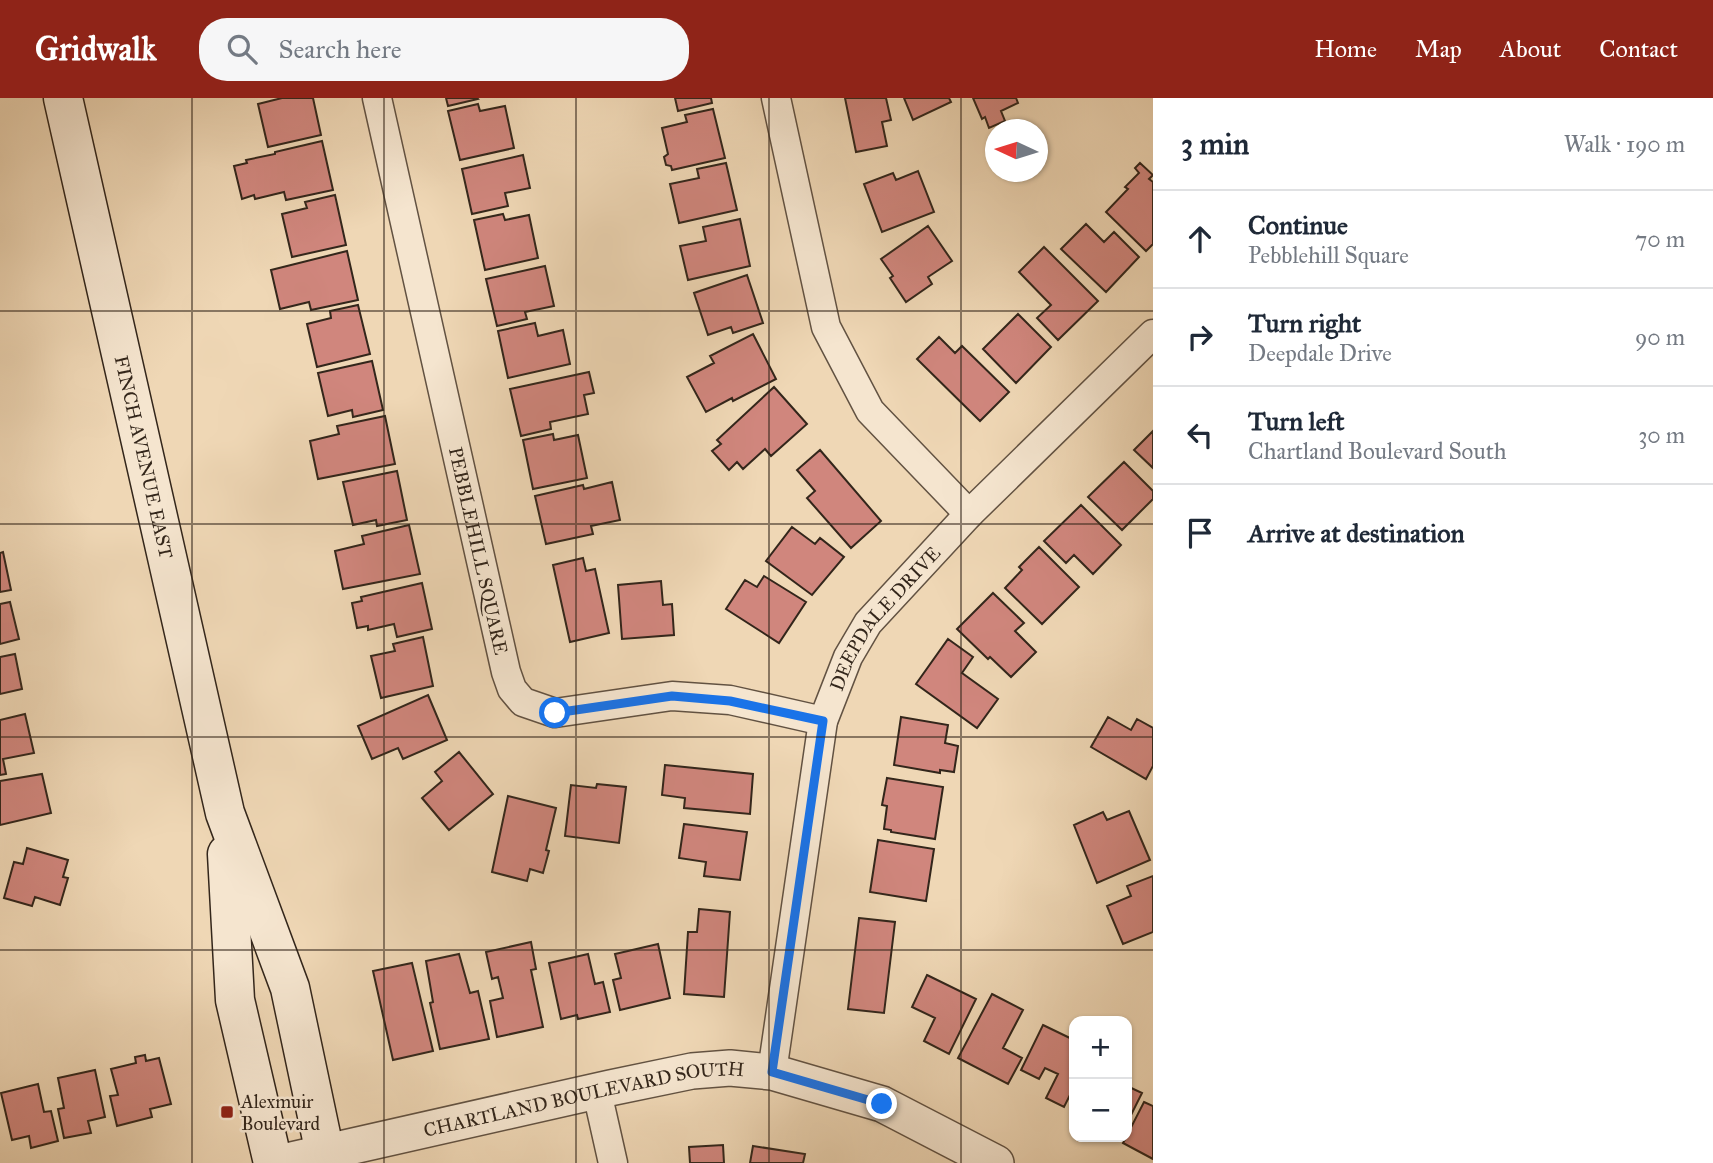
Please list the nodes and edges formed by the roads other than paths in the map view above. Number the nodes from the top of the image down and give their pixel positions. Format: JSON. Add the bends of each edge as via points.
{"nodes":[{"id":1,"x":62,"y":98,"type":"edge"},
{"id":2,"x":377,"y":98,"type":"edge"},
{"id":3,"x":776,"y":98,"type":"edge"},
{"id":4,"x":1153,"y":334,"type":"edge"},
{"id":5,"x":969,"y":514,"type":"junction"},
{"id":6,"x":823,"y":721,"type":"junction"},
{"id":7,"x":225,"y":813,"type":"junction"},
{"id":8,"x":772,"y":1072,"type":"junction"},
{"id":9,"x":597,"y":1092,"type":"junction"},
{"id":10,"x":326,"y":1158,"type":"edge"},
{"id":11,"x":276,"y":1163,"type":"edge"},
{"id":12,"x":613,"y":1163,"type":"edge"},
{"id":13,"x":996,"y":1163,"type":"edge"}],
"edges":[{"from":1,"to":7,"type":"main road","name":"FINCH AVENUE EAST"},
{"from":2,"to":6,"type":"street","name":"PEBBLEHILL SQUARE","via":[[512,689],[523,702],[555,713],[672,696],[741,702]]},
{"from":3,"to":5,"type":"street","via":[[826,327],[870,411]]},
{"from":4,"to":5,"type":"street","name":"DEEPDALE DRIVE"},
{"from":5,"to":6,"type":"street","name":"DEEPDALE DRIVE","via":[[868,623],[848,657]]},
{"from":6,"to":8,"type":"street","name":"DEEPDALE DRIVE"},
{"from":7,"to":10,"type":"main road","name":"FINCH AVENUE EAST","via":[[290,988]]},
{"from":7,"to":11,"type":"main road","name":"FINCH AVENUE EAST","via":[[235,1000]]},
{"from":8,"to":9,"type":"street","name":"CHARTLAND BOULEVARD SOUTH","via":[[692,1071]]},
{"from":8,"to":13,"type":"street","name":"CHARTLAND BOULEVARD SOUTH","via":[[882,1104]]},
{"from":9,"to":10,"type":"street","name":"CHARTLAND BOULEVARD SOUTH"},
{"from":9,"to":12,"type":"street"},
{"from":10,"to":11,"type":"street","name":"CHARTLAND BOULEVARD SOUTH"}]}
